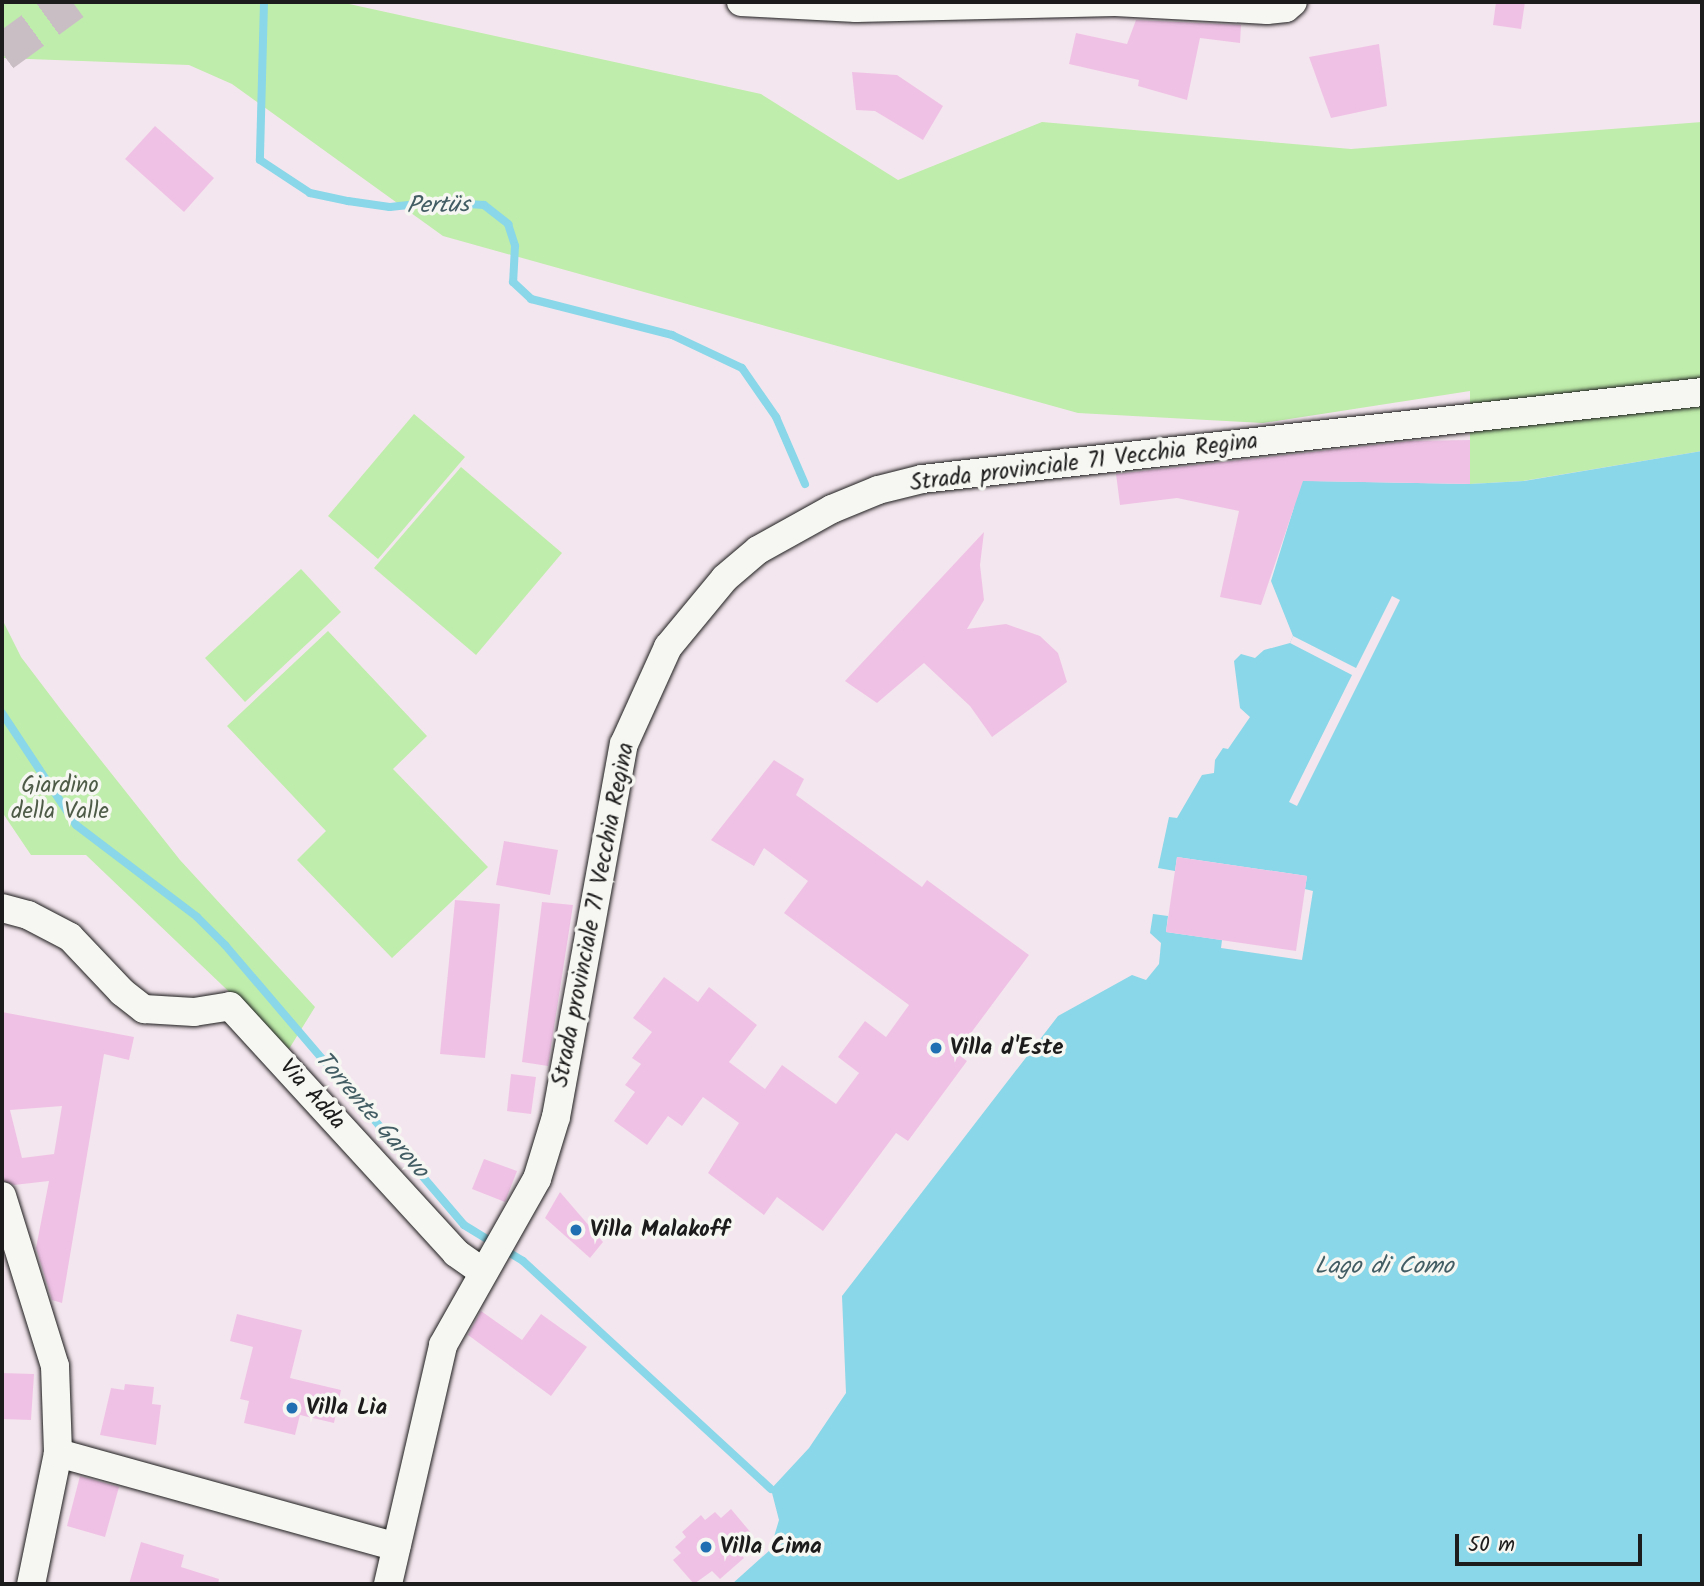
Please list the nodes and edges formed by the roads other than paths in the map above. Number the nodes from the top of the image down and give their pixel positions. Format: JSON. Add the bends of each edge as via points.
{"nodes":[{"id":1,"x":741,"y":2,"type":"edge"},
{"id":2,"x":1293,"y":2,"type":"edge"},
{"id":3,"x":1702,"y":392,"type":"edge"},
{"id":4,"x":2,"y":908,"type":"edge"},
{"id":5,"x":2,"y":1196,"type":"edge"},
{"id":6,"x":488,"y":1266,"type":"junction"},
{"id":7,"x":58,"y":1453,"type":"junction"},
{"id":8,"x":396,"y":1547,"type":"junction"},
{"id":9,"x":31,"y":1584,"type":"edge"},
{"id":10,"x":388,"y":1584,"type":"edge"}],
"edges":[{"from":1,"to":2,"type":"street","via":[[856,8],[1115,2],[1267,10],[1286,8]]},
{"from":3,"to":6,"type":"street","name":"Strada provinciale 71 Vecchia Regina","via":[[922,479],[878,489],[758,550],[725,578],[668,647],[624,744],[556,1117],[537,1179]]},
{"from":4,"to":6,"type":"street","name":"Via Adda","via":[[28,915],[70,937],[144,1009],[194,1013],[230,1006],[457,1253]]},
{"from":5,"to":7,"type":"street","via":[[55,1366]]},
{"from":6,"to":8,"type":"street","name":"Strada provinciale 71 Vecchia Regina","via":[[440,1355]]},
{"from":7,"to":8,"type":"street"},
{"from":7,"to":9,"type":"street"},
{"from":8,"to":10,"type":"street","name":"Strada provinciale 71 Vecchia Regina"}]}
